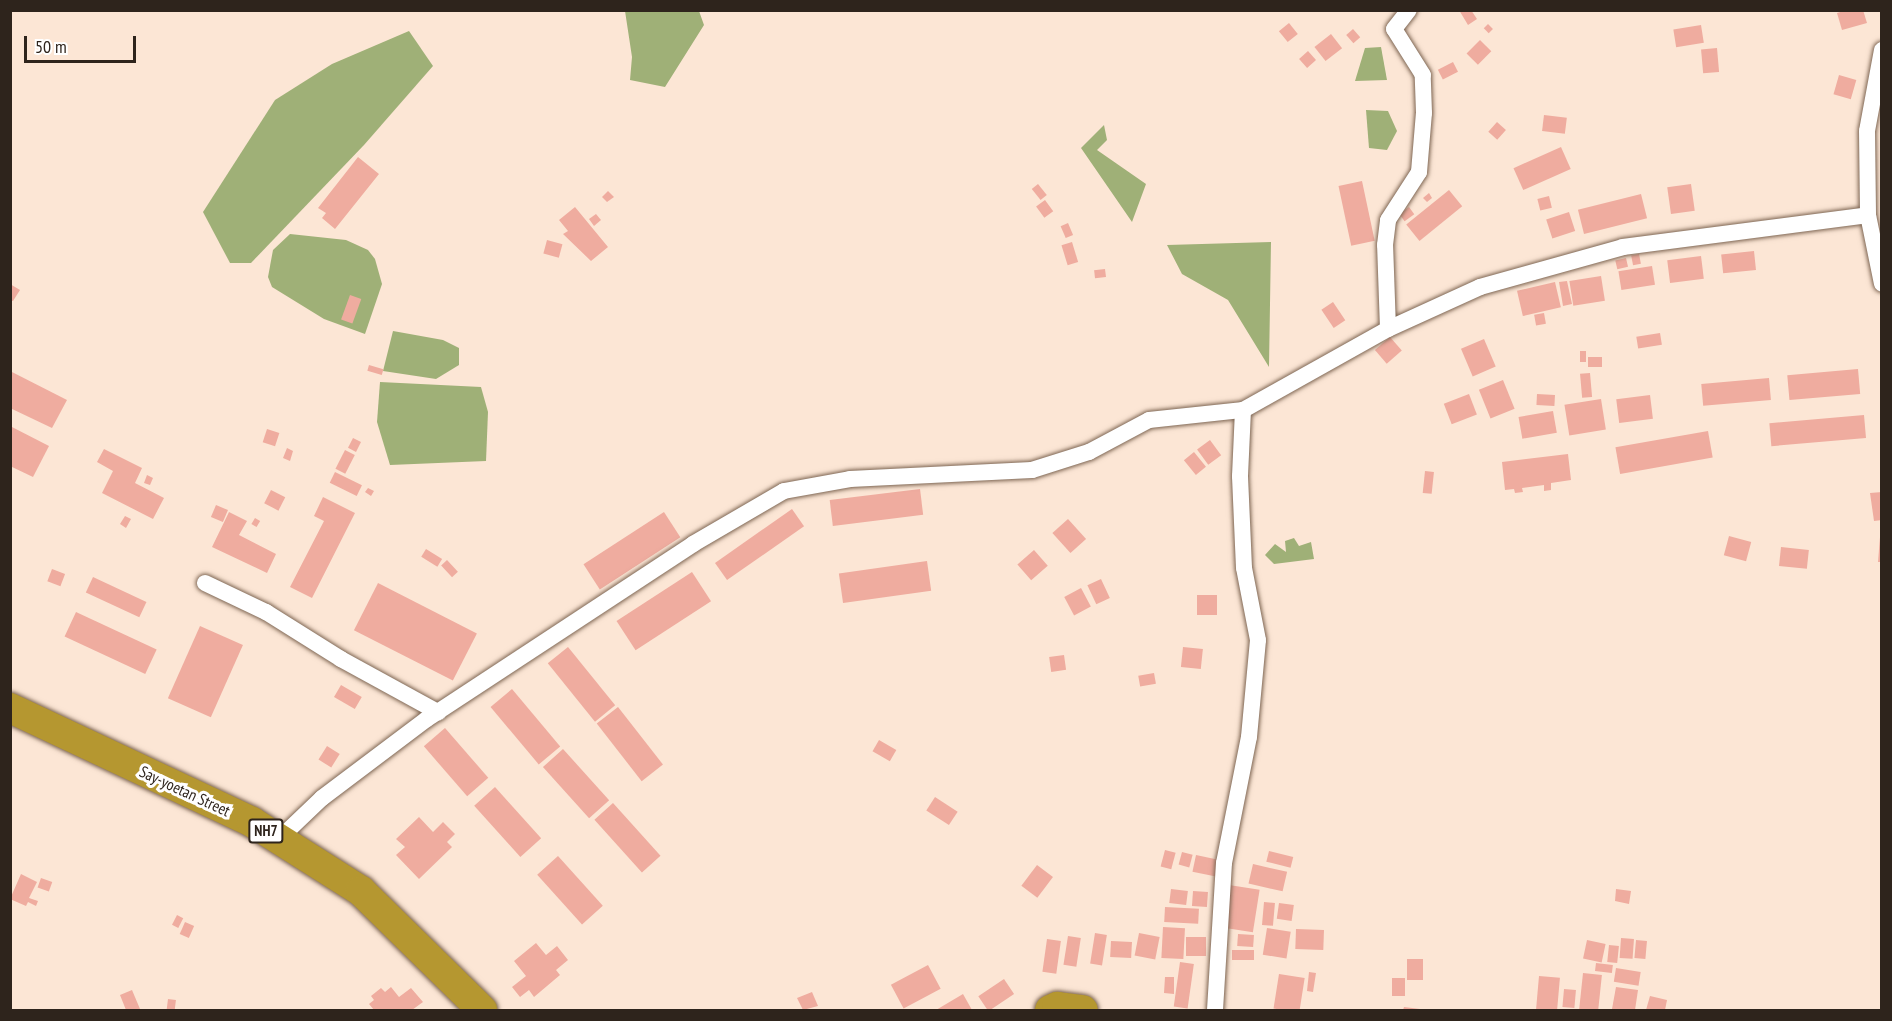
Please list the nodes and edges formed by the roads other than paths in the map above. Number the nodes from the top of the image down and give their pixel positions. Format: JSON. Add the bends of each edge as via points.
{"nodes":[{"id":1,"x":1409,"y":10,"type":"edge"},
{"id":2,"x":1881,"y":50,"type":"edge"},
{"id":3,"x":1868,"y":214,"type":"junction"},
{"id":4,"x":1881,"y":284,"type":"edge"},
{"id":5,"x":1388,"y":329,"type":"junction"},
{"id":6,"x":1243,"y":410,"type":"junction"},
{"id":7,"x":205,"y":583,"type":"dead end"},
{"id":8,"x":10,"y":708,"type":"edge"},
{"id":9,"x":438,"y":712,"type":"junction"},
{"id":10,"x":279,"y":839,"type":"junction"},
{"id":11,"x":482,"y":1011,"type":"edge"},
{"id":12,"x":1050,"y":1011,"type":"edge"},
{"id":13,"x":1083,"y":1011,"type":"edge"},
{"id":14,"x":1215,"y":1011,"type":"edge"}],
"edges":[{"from":1,"to":5,"type":"street","via":[[1394,29],[1424,75],[1424,113],[1419,172],[1388,220]]},
{"from":2,"to":3,"type":"street","via":[[1867,131]]},
{"from":3,"to":4,"type":"street"},
{"from":3,"to":5,"type":"street","via":[[1623,247],[1480,287]]},
{"from":5,"to":6,"type":"street"},
{"from":6,"to":9,"type":"street","via":[[1149,420],[1089,452],[1032,470],[850,479],[784,491],[693,544]]},
{"from":6,"to":14,"type":"street","via":[[1240,476],[1244,568],[1258,640],[1249,737],[1224,863]]},
{"from":7,"to":9,"type":"street","via":[[266,612]]},
{"from":8,"to":10,"type":"highway","name":"Say-yoetan Street","number":"NH7","via":[[252,822]]},
{"from":9,"to":10,"type":"street","via":[[322,798]]},
{"from":10,"to":11,"type":"highway","name":"Say-yoetan Street","number":"NH7","via":[[361,891]]},
{"from":12,"to":13,"type":"highway","via":[[1057,1007]]}]}
